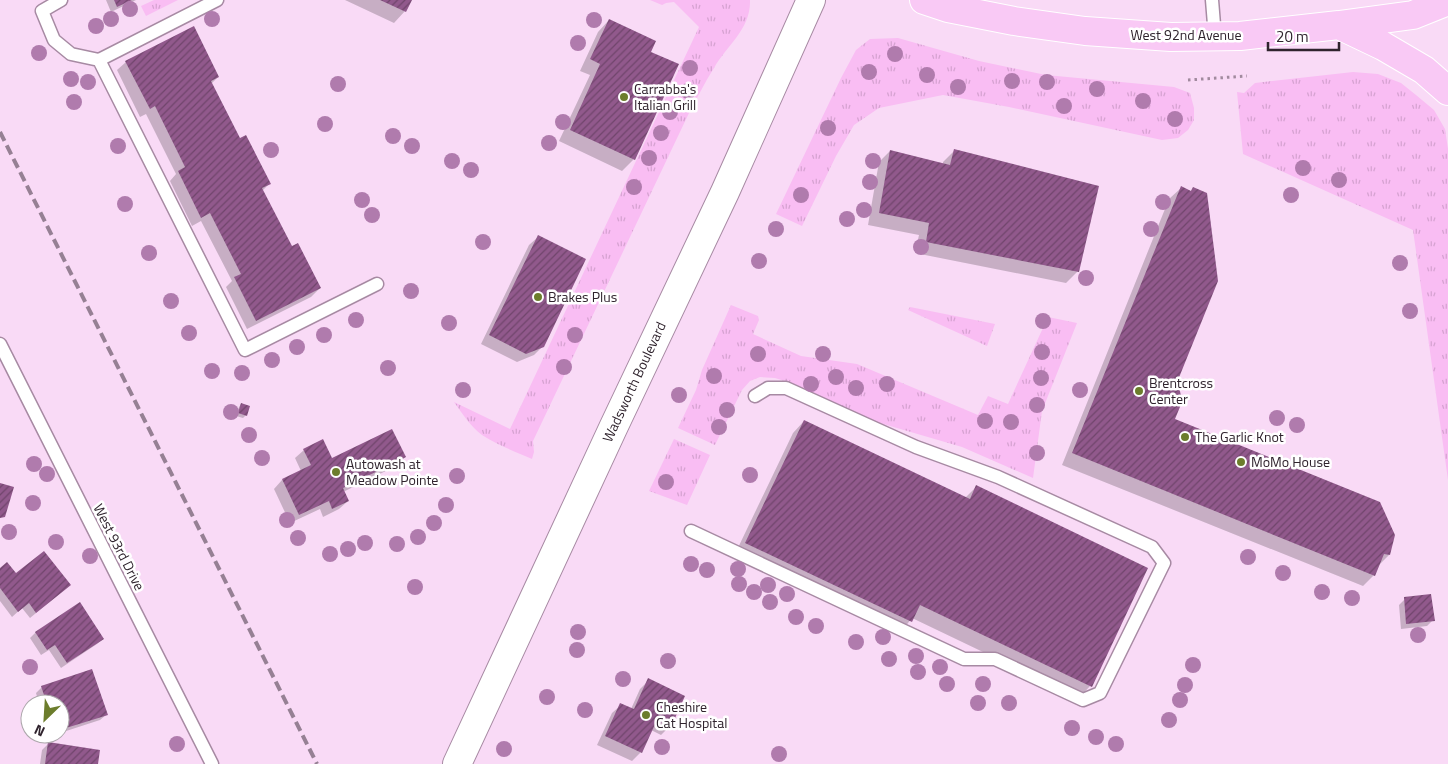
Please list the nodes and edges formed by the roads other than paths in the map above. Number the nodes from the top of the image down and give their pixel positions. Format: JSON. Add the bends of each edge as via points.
{"nodes":[{"id":1,"x":61,"y":0,"type":"edge"},
{"id":2,"x":217,"y":0,"type":"edge"},
{"id":3,"x":811,"y":0,"type":"edge"},
{"id":4,"x":924,"y":0,"type":"edge"},
{"id":5,"x":1212,"y":0,"type":"edge"},
{"id":6,"x":1448,"y":1,"type":"edge"},
{"id":7,"x":1339,"y":25,"type":"junction"},
{"id":8,"x":1215,"y":37,"type":"junction"},
{"id":9,"x":99,"y":60,"type":"junction"},
{"id":10,"x":1448,"y":91,"type":"edge"},
{"id":11,"x":377,"y":284,"type":"dead end"},
{"id":12,"x":0,"y":344,"type":"edge"},
{"id":13,"x":755,"y":396,"type":"dead end"},
{"id":14,"x":691,"y":531,"type":"dead end"},
{"id":15,"x":212,"y":764,"type":"edge"},
{"id":16,"x":457,"y":764,"type":"edge"}],
"edges":[{"from":1,"to":9,"type":"lane","via":[[42,11],[54,40],[71,54]]},
{"from":2,"to":9,"type":"lane"},
{"from":3,"to":16,"type":"street","name":"Wadsworth Boulevard","via":[[725,192]]},
{"from":4,"to":8,"type":"main road","name":"West 92nd Avenue","via":[[1014,21],[1085,31]]},
{"from":5,"to":8,"type":"lane"},
{"from":6,"to":7,"type":"main road","name":"West 92nd Avenue","via":[[1413,15]]},
{"from":7,"to":8,"type":"main road","name":"West 92nd Avenue"},
{"from":7,"to":10,"type":"main road","via":[[1424,70]]},
{"from":9,"to":11,"type":"lane","via":[[245,350]]},
{"from":12,"to":15,"type":"lane","name":"West 93rd Drive"},
{"from":13,"to":14,"type":"lane","via":[[768,388],[786,388],[916,447],[998,477],[1152,547],[1164,563],[1100,693],[1083,700],[995,659],[964,659]]}]}
